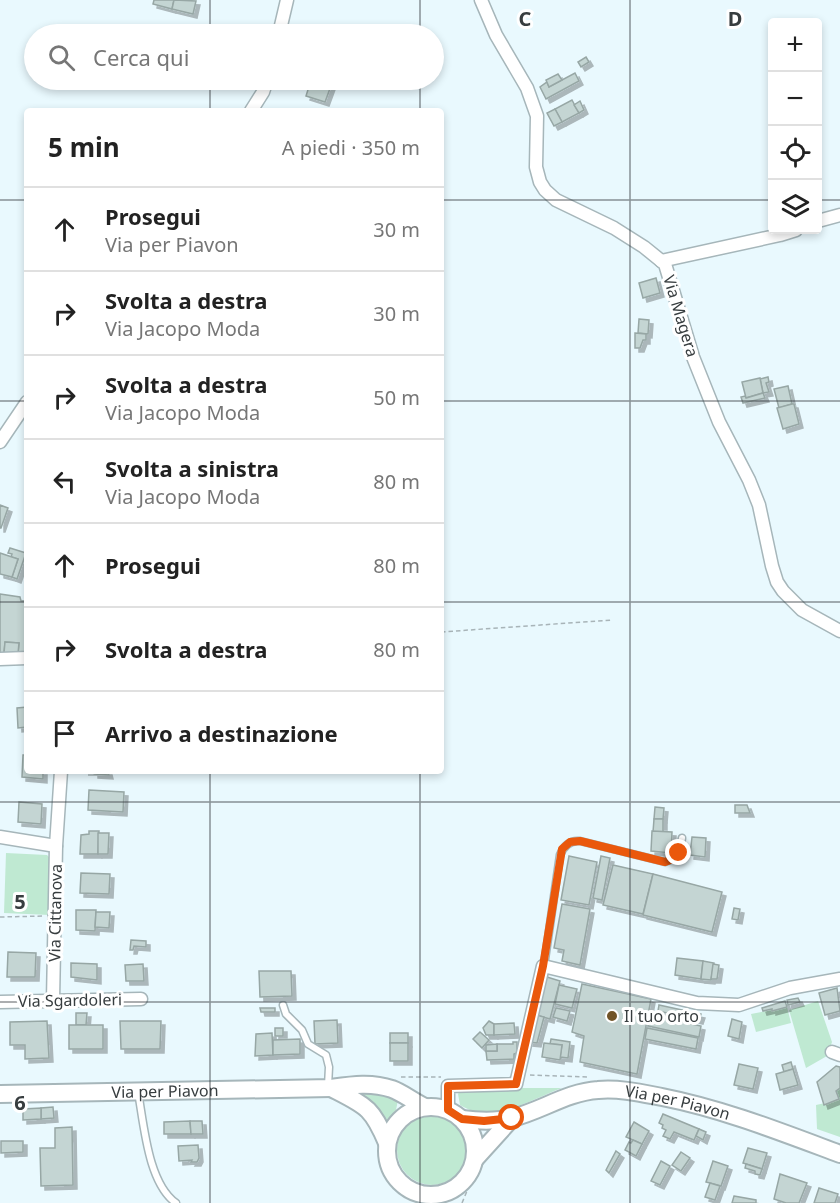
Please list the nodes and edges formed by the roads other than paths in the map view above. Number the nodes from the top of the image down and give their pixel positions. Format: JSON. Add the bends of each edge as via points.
{"nodes":[{"id":1,"x":288,"y":0,"type":"edge"},
{"id":2,"x":481,"y":0,"type":"edge"},
{"id":3,"x":282,"y":24,"type":"edge"},
{"id":4,"x":262,"y":90,"type":"edge"},
{"id":5,"x":253,"y":108,"type":"edge"},
{"id":6,"x":840,"y":215,"type":"edge"},
{"id":7,"x":822,"y":220,"type":"edge"},
{"id":8,"x":783,"y":234,"type":"edge"},
{"id":9,"x":661,"y":261,"type":"junction"},
{"id":10,"x":24,"y":406,"type":"edge"},
{"id":11,"x":0,"y":442,"type":"edge"},
{"id":12,"x":840,"y":631,"type":"edge"},
{"id":13,"x":24,"y":658,"type":"edge"},
{"id":14,"x":0,"y":659,"type":"edge"},
{"id":15,"x":61,"y":774,"type":"edge"},
{"id":16,"x":0,"y":837,"type":"edge"},
{"id":17,"x":682,"y":838,"type":"dead end"},
{"id":18,"x":56,"y":846,"type":"junction"},
{"id":19,"x":543,"y":966,"type":"junction"},
{"id":20,"x":840,"y":979,"type":"edge"},
{"id":21,"x":141,"y":999,"type":"dead end"},
{"id":22,"x":53,"y":1000,"type":"junction"},
{"id":23,"x":0,"y":1002,"type":"edge"},
{"id":24,"x":283,"y":1005,"type":"dead end"},
{"id":25,"x":330,"y":1088,"type":"junction"},
{"id":26,"x":138,"y":1092,"type":"junction"},
{"id":27,"x":0,"y":1094,"type":"edge"},
{"id":28,"x":425,"y":1107,"type":"junction"},
{"id":29,"x":455,"y":1115,"type":"junction"},
{"id":30,"x":512,"y":1118,"type":"junction"},
{"id":31,"x":387,"y":1143,"type":"junction"},
{"id":32,"x":840,"y":1154,"type":"edge"},
{"id":33,"x":475,"y":1159,"type":"junction"},
{"id":34,"x":403,"y":1186,"type":"junction"},
{"id":35,"x":443,"y":1198,"type":"edge"},
{"id":36,"x":176,"y":1203,"type":"edge"},
{"id":37,"x":408,"y":1203,"type":"edge"}],
"edges":[{"from":1,"to":3,"type":"street"},
{"from":2,"to":9,"type":"street","name":"Via Magera","via":[[527,88],[537,116],[536,167],[545,190],[568,207],[624,234]]},
{"from":4,"to":5,"type":"street"},
{"from":6,"to":7,"type":"street"},
{"from":8,"to":9,"type":"street"},
{"from":9,"to":12,"type":"street","name":"Via Magera","via":[[719,422],[759,505],[777,582],[802,610]]},
{"from":10,"to":11,"type":"street"},
{"from":13,"to":14,"type":"street"},
{"from":15,"to":18,"type":"street"},
{"from":16,"to":18,"type":"street","name":"Via Cittanova"},
{"from":17,"to":19,"type":"lane","via":[[679,853],[665,862],[580,841],[566,845],[560,855]]},
{"from":18,"to":22,"type":"street","name":"Via Cittanova"},
{"from":19,"to":20,"type":"street","via":[[697,1003],[739,1005],[790,988]]},
{"from":19,"to":29,"type":"street","via":[[516,1084],[448,1086]]},
{"from":21,"to":22,"type":"street","name":"Via Sgardoleri"},
{"from":22,"to":23,"type":"street","name":"Via Sgardoleri"},
{"from":24,"to":25,"type":"lane","via":[[308,1044],[326,1055]]},
{"from":25,"to":26,"type":"main road","name":"Via per Piavon"},
{"from":25,"to":28,"type":"main road","name":"Via per Piavon","via":[[380,1086]]},
{"from":25,"to":31,"type":"main road","name":"Via per Piavon","via":[[368,1109]]},
{"from":26,"to":27,"type":"main road","name":"Via per Piavon"},
{"from":26,"to":36,"type":"lane","via":[[157,1180],[167,1197]]},
{"from":28,"to":29,"type":"main road","via":[[437,1107]]},
{"from":28,"to":31,"type":"main road","via":[[400,1119]]},
{"from":29,"to":30,"type":"main road","name":"Via per Piavon","via":[[484,1121]]},
{"from":29,"to":33,"type":"main road","via":[[470,1131]]},
{"from":30,"to":32,"type":"main road","name":"Via per Piavon","via":[[574,1094],[618,1090],[710,1108]]},
{"from":30,"to":33,"type":"main road","name":"Via per Piavon"},
{"from":31,"to":34,"type":"main road","via":[[389,1167]]},
{"from":33,"to":35,"type":"main road","via":[[465,1179]]},
{"from":34,"to":35,"type":"main road","via":[[417,1194]]},
{"from":34,"to":37,"type":"main road"}]}
